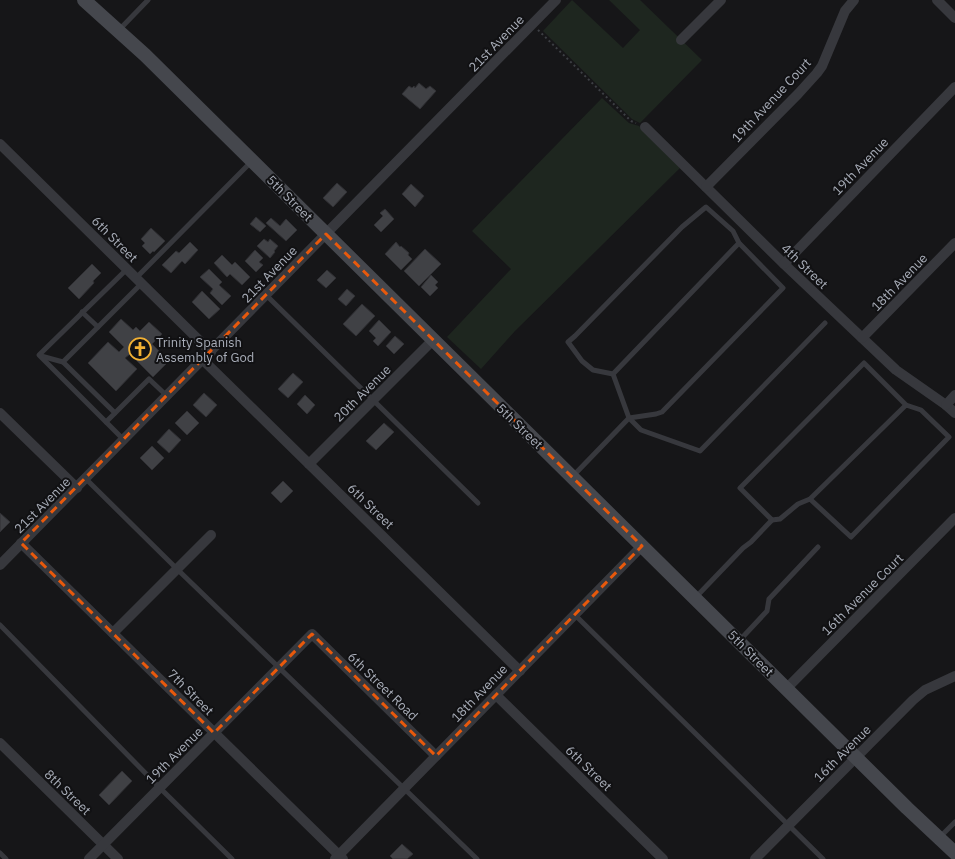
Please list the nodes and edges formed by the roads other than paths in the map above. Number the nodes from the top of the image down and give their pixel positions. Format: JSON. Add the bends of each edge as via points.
{"nodes":[{"id":1,"x":84,"y":0,"type":"edge"},
{"id":2,"x":148,"y":0,"type":"edge"},
{"id":3,"x":556,"y":0,"type":"edge"},
{"id":4,"x":721,"y":0,"type":"edge"},
{"id":5,"x":854,"y":0,"type":"edge"},
{"id":6,"x":937,"y":0,"type":"edge"},
{"id":7,"x":955,"y":18,"type":"edge"},
{"id":8,"x":118,"y":31,"type":"junction"},
{"id":9,"x":681,"y":40,"type":"dead end"},
{"id":10,"x":955,"y":87,"type":"edge"},
{"id":11,"x":645,"y":128,"type":"road end"},
{"id":12,"x":0,"y":144,"type":"edge"},
{"id":13,"x":252,"y":161,"type":"junction"},
{"id":14,"x":706,"y":187,"type":"junction"},
{"id":15,"x":326,"y":234,"type":"junction"},
{"id":16,"x":739,"y":243,"type":"junction"},
{"id":17,"x":955,"y":243,"type":"edge"},
{"id":18,"x":784,"y":264,"type":"junction"},
{"id":19,"x":127,"y":269,"type":"junction"},
{"id":20,"x":139,"y":281,"type":"junction"},
{"id":21,"x":266,"y":295,"type":"junction"},
{"id":22,"x":82,"y":312,"type":"junction"},
{"id":23,"x":825,"y":323,"type":"dead end"},
{"id":24,"x":98,"y":327,"type":"junction"},
{"id":25,"x":862,"y":338,"type":"junction"},
{"id":26,"x":433,"y":340,"type":"junction"},
{"id":27,"x":39,"y":355,"type":"junction"},
{"id":28,"x":207,"y":356,"type":"junction"},
{"id":29,"x":63,"y":362,"type":"junction"},
{"id":30,"x":613,"y":374,"type":"junction"},
{"id":31,"x":955,"y":395,"type":"edge"},
{"id":32,"x":167,"y":396,"type":"junction"},
{"id":33,"x":374,"y":401,"type":"junction"},
{"id":34,"x":906,"y":405,"type":"junction"},
{"id":35,"x":946,"y":405,"type":"junction"},
{"id":36,"x":0,"y":412,"type":"edge"},
{"id":37,"x":115,"y":413,"type":"junction"},
{"id":38,"x":955,"y":413,"type":"edge"},
{"id":39,"x":629,"y":418,"type":"junction"},
{"id":40,"x":106,"y":422,"type":"junction"},
{"id":41,"x":124,"y":440,"type":"junction"},
{"id":42,"x":309,"y":464,"type":"junction"},
{"id":43,"x":572,"y":476,"type":"junction"},
{"id":44,"x":86,"y":479,"type":"junction"},
{"id":45,"x":77,"y":488,"type":"junction"},
{"id":46,"x":810,"y":499,"type":"junction"},
{"id":47,"x":478,"y":503,"type":"dead end"},
{"id":48,"x":955,"y":518,"type":"edge"},
{"id":49,"x":772,"y":520,"type":"junction"},
{"id":50,"x":211,"y":535,"type":"dead end"},
{"id":51,"x":22,"y":543,"type":"junction"},
{"id":52,"x":642,"y":546,"type":"junction"},
{"id":53,"x":818,"y":547,"type":"dead end"},
{"id":54,"x":0,"y":565,"type":"edge"},
{"id":55,"x":177,"y":569,"type":"junction"},
{"id":56,"x":695,"y":598,"type":"junction"},
{"id":57,"x":575,"y":615,"type":"junction"},
{"id":58,"x":0,"y":625,"type":"edge"},
{"id":59,"x":113,"y":633,"type":"junction"},
{"id":60,"x":312,"y":634,"type":"joint"},
{"id":61,"x":739,"y":641,"type":"junction"},
{"id":62,"x":279,"y":668,"type":"junction"},
{"id":63,"x":520,"y":671,"type":"junction"},
{"id":64,"x":955,"y":676,"type":"edge"},
{"id":65,"x":787,"y":688,"type":"junction"},
{"id":66,"x":496,"y":695,"type":"junction"},
{"id":67,"x":214,"y":733,"type":"junction"},
{"id":68,"x":0,"y":743,"type":"edge"},
{"id":69,"x":436,"y":756,"type":"junction"},
{"id":70,"x":856,"y":756,"type":"junction"},
{"id":71,"x":160,"y":788,"type":"junction"},
{"id":72,"x":404,"y":788,"type":"junction"},
{"id":73,"x":955,"y":822,"type":"edge"},
{"id":74,"x":789,"y":825,"type":"junction"},
{"id":75,"x":940,"y":838,"type":"junction"},
{"id":76,"x":103,"y":844,"type":"junction"},
{"id":77,"x":0,"y":853,"type":"edge"},
{"id":78,"x":955,"y":853,"type":"edge"},
{"id":79,"x":339,"y":858,"type":"edge"},
{"id":80,"x":6,"y":859,"type":"edge"},
{"id":81,"x":89,"y":859,"type":"edge"},
{"id":82,"x":118,"y":859,"type":"edge"},
{"id":83,"x":232,"y":859,"type":"edge"},
{"id":84,"x":477,"y":859,"type":"edge"},
{"id":85,"x":663,"y":859,"type":"edge"},
{"id":86,"x":755,"y":859,"type":"edge"},
{"id":87,"x":823,"y":859,"type":"edge"}],
"edges":[{"from":1,"to":8,"type":"main road","name":"5th Street"},
{"from":2,"to":8,"type":"lane"},
{"from":3,"to":15,"type":"street","name":"21st Avenue"},
{"from":4,"to":9,"type":"street"},
{"from":5,"to":14,"type":"street","name":"19th Avenue Court","via":[[845,11],[817,73]]},
{"from":6,"to":7,"type":"street"},
{"from":8,"to":13,"type":"main road","name":"5th Street"},
{"from":10,"to":18,"type":"street","name":"19th Avenue"},
{"from":11,"to":14,"type":"street","name":"4th Street"},
{"from":12,"to":19,"type":"street","name":"6th Street"},
{"from":13,"to":15,"type":"main road","name":"5th Street"},
{"from":13,"to":20,"type":"lane"},
{"from":14,"to":18,"type":"street","name":"4th Street"},
{"from":15,"to":21,"type":"street","name":"21st Avenue"},
{"from":15,"to":26,"type":"main road","name":"5th Street"},
{"from":16,"to":30,"type":"lane"},
{"from":16,"to":30,"type":"lane","via":[[733,231],[706,207],[700,210],[568,342],[582,361],[594,370]]},
{"from":16,"to":39,"type":"lane","via":[[783,288],[662,412]]},
{"from":17,"to":25,"type":"street","name":"18th Avenue"},
{"from":18,"to":25,"type":"street","name":"4th Street"},
{"from":19,"to":20,"type":"street","name":"6th Street"},
{"from":19,"to":22,"type":"lane"},
{"from":20,"to":24,"type":"lane"},
{"from":20,"to":28,"type":"street","name":"6th Street"},
{"from":21,"to":28,"type":"street","name":"21st Avenue"},
{"from":21,"to":33,"type":"lane"},
{"from":22,"to":24,"type":"lane"},
{"from":22,"to":27,"type":"lane"},
{"from":23,"to":39,"type":"lane","via":[[700,451],[641,430]]},
{"from":24,"to":29,"type":"lane"},
{"from":25,"to":35,"type":"street","name":"4th Street","via":[[896,370]]},
{"from":26,"to":33,"type":"street","name":"20th Avenue"},
{"from":26,"to":43,"type":"main road","name":"5th Street"},
{"from":27,"to":29,"type":"lane"},
{"from":27,"to":40,"type":"lane"},
{"from":28,"to":32,"type":"street","name":"21st Avenue"},
{"from":28,"to":42,"type":"street","name":"6th Street"},
{"from":29,"to":37,"type":"lane"},
{"from":30,"to":39,"type":"lane"},
{"from":31,"to":35,"type":"street"},
{"from":32,"to":37,"type":"lane","via":[[148,379]]},
{"from":32,"to":41,"type":"street","name":"21st Avenue"},
{"from":33,"to":42,"type":"street","name":"20th Avenue"},
{"from":33,"to":47,"type":"lane"},
{"from":34,"to":46,"type":"lane"},
{"from":34,"to":46,"type":"lane","via":[[921,410],[949,437],[851,537]]},
{"from":34,"to":49,"type":"lane","via":[[864,364],[740,488]]},
{"from":35,"to":38,"type":"street","name":"4th Street"},
{"from":36,"to":45,"type":"street"},
{"from":37,"to":40,"type":"lane"},
{"from":39,"to":43,"type":"lane"},
{"from":40,"to":41,"type":"lane"},
{"from":41,"to":44,"type":"street","name":"21st Avenue"},
{"from":42,"to":63,"type":"street","name":"6th Street"},
{"from":43,"to":52,"type":"main road","name":"5th Street"},
{"from":44,"to":45,"type":"street","name":"21st Avenue"},
{"from":44,"to":55,"type":"lane"},
{"from":45,"to":51,"type":"street","name":"21st Avenue"},
{"from":46,"to":49,"type":"lane","via":[[798,504],[780,519]]},
{"from":48,"to":65,"type":"street","name":"16th Avenue Court"},
{"from":49,"to":56,"type":"lane"},
{"from":50,"to":55,"type":"street"},
{"from":51,"to":54,"type":"street","name":"21st Avenue"},
{"from":51,"to":59,"type":"street","name":"7th Street"},
{"from":52,"to":56,"type":"main road","name":"5th Street"},
{"from":52,"to":57,"type":"street","name":"18th Avenue"},
{"from":53,"to":61,"type":"lane","via":[[769,599],[767,611]]},
{"from":55,"to":59,"type":"street"},
{"from":55,"to":62,"type":"lane"},
{"from":56,"to":61,"type":"main road","name":"5th Street"},
{"from":57,"to":63,"type":"street","name":"18th Avenue"},
{"from":57,"to":74,"type":"lane"},
{"from":58,"to":71,"type":"lane"},
{"from":59,"to":67,"type":"street","name":"7th Street"},
{"from":60,"to":62,"type":"street","name":"19th Avenue"},
{"from":60,"to":69,"type":"street","name":"6th Street Road"},
{"from":61,"to":65,"type":"main road","name":"5th Street"},
{"from":62,"to":67,"type":"street","name":"19th Avenue"},
{"from":62,"to":72,"type":"lane"},
{"from":63,"to":66,"type":"street","name":"18th Avenue"},
{"from":64,"to":70,"type":"street","name":"16th Avenue","via":[[925,690]]},
{"from":65,"to":70,"type":"main road","name":"5th Street"},
{"from":66,"to":69,"type":"street","name":"18th Avenue"},
{"from":66,"to":85,"type":"street","name":"6th Street"},
{"from":67,"to":71,"type":"street","name":"19th Avenue"},
{"from":67,"to":79,"type":"street","name":"7th Street"},
{"from":68,"to":76,"type":"street","name":"8th Street"},
{"from":69,"to":72,"type":"street","name":"18th Avenue"},
{"from":70,"to":74,"type":"street","name":"16th Avenue"},
{"from":70,"to":75,"type":"main road","name":"5th Street"},
{"from":71,"to":76,"type":"street","name":"19th Avenue"},
{"from":71,"to":83,"type":"lane"},
{"from":72,"to":79,"type":"street","name":"18th Avenue"},
{"from":72,"to":84,"type":"lane"},
{"from":73,"to":75,"type":"lane"},
{"from":74,"to":86,"type":"street","name":"16th Avenue"},
{"from":74,"to":87,"type":"lane"},
{"from":75,"to":78,"type":"main road","name":"5th Street"},
{"from":76,"to":81,"type":"street","name":"19th Avenue"},
{"from":76,"to":82,"type":"street","name":"8th Street"},
{"from":77,"to":80,"type":"lane"}]}
